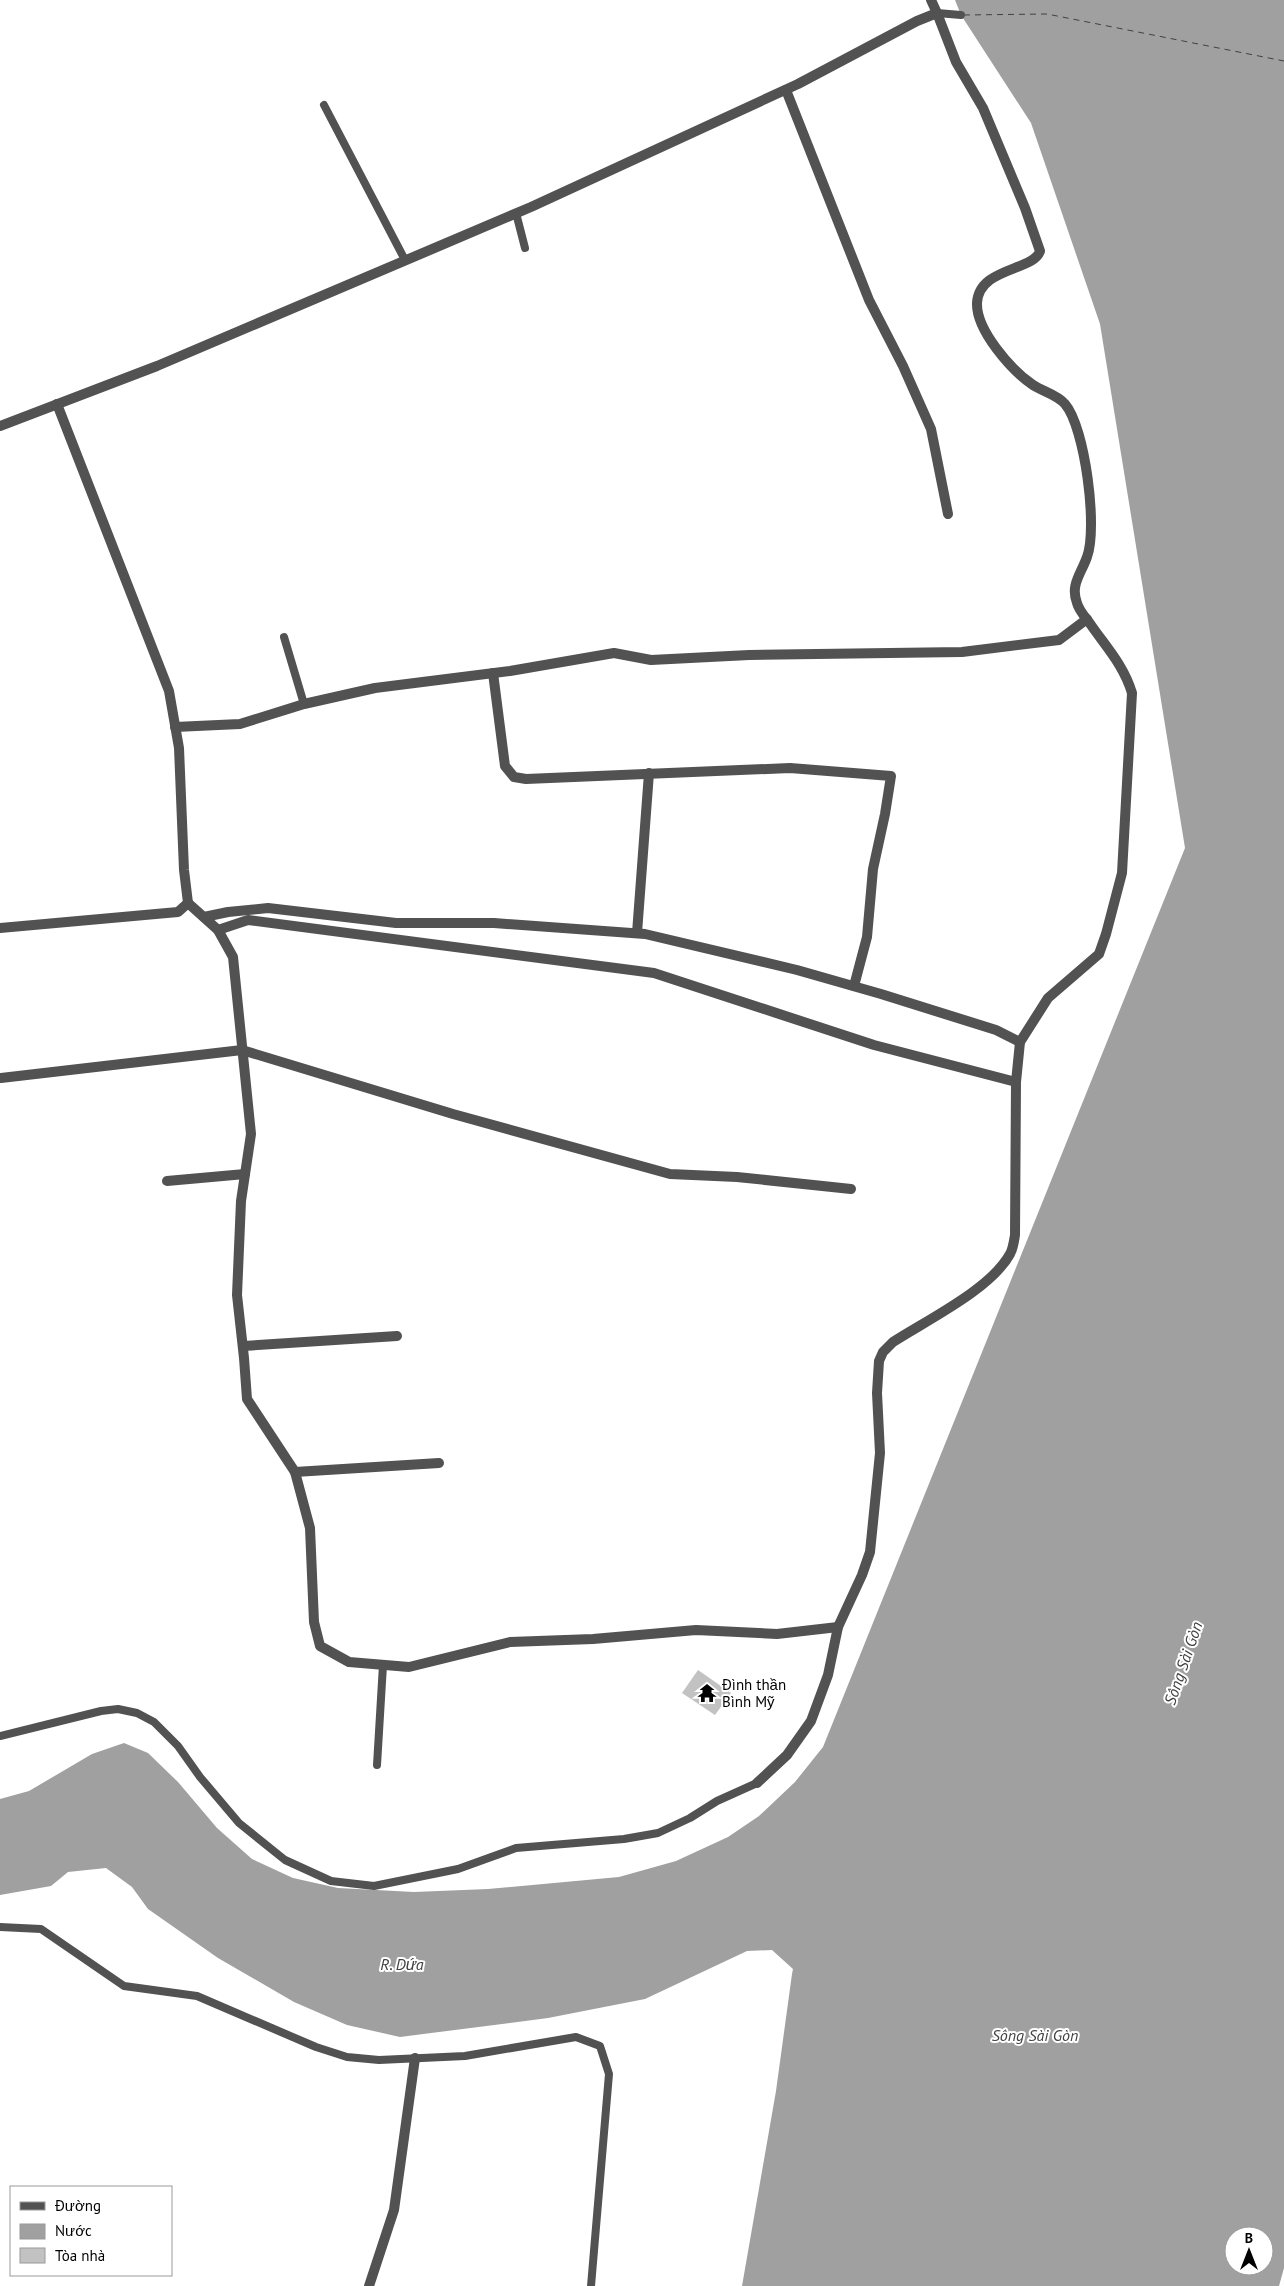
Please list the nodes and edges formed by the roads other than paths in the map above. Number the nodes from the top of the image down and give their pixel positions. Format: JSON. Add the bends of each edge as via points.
{"nodes":[{"id":1,"x":931,"y":0,"type":"edge"},
{"id":2,"x":937,"y":13,"type":"junction"},
{"id":3,"x":960,"y":16,"type":"dead end"},
{"id":4,"x":786,"y":90,"type":"junction"},
{"id":5,"x":324,"y":104,"type":"dead end"},
{"id":6,"x":516,"y":214,"type":"junction"},
{"id":7,"x":525,"y":248,"type":"dead end"},
{"id":8,"x":405,"y":260,"type":"junction"},
{"id":9,"x":57,"y":404,"type":"junction"},
{"id":10,"x":0,"y":426,"type":"edge"},
{"id":11,"x":948,"y":514,"type":"dead end"},
{"id":12,"x":1087,"y":620,"type":"junction"},
{"id":13,"x":284,"y":637,"type":"dead end"},
{"id":14,"x":493,"y":673,"type":"junction"},
{"id":15,"x":304,"y":704,"type":"junction"},
{"id":16,"x":175,"y":727,"type":"junction"},
{"id":17,"x":649,"y":773,"type":"junction"},
{"id":18,"x":188,"y":903,"type":"junction"},
{"id":19,"x":204,"y":917,"type":"junction"},
{"id":20,"x":0,"y":928,"type":"edge"},
{"id":21,"x":218,"y":930,"type":"junction"},
{"id":22,"x":637,"y":934,"type":"junction"},
{"id":23,"x":854,"y":986,"type":"junction"},
{"id":24,"x":1020,"y":1042,"type":"junction"},
{"id":25,"x":242,"y":1050,"type":"junction"},
{"id":26,"x":0,"y":1078,"type":"edge"},
{"id":27,"x":1016,"y":1082,"type":"junction"},
{"id":28,"x":245,"y":1174,"type":"junction"},
{"id":29,"x":168,"y":1181,"type":"dead end"},
{"id":30,"x":851,"y":1189,"type":"dead end"},
{"id":31,"x":397,"y":1336,"type":"dead end"},
{"id":32,"x":243,"y":1346,"type":"junction"},
{"id":33,"x":439,"y":1463,"type":"dead end"},
{"id":34,"x":295,"y":1472,"type":"junction"},
{"id":35,"x":838,"y":1627,"type":"junction"},
{"id":36,"x":383,"y":1665,"type":"junction"},
{"id":37,"x":0,"y":1736,"type":"edge"},
{"id":38,"x":377,"y":1765,"type":"dead end"},
{"id":39,"x":757,"y":1783,"type":"joint"},
{"id":40,"x":0,"y":1927,"type":"edge"},
{"id":41,"x":415,"y":2058,"type":"junction"},
{"id":42,"x":370,"y":2286,"type":"edge"},
{"id":43,"x":592,"y":2286,"type":"edge"}],
"edges":[{"from":1,"to":2,"type":"street"},
{"from":2,"to":3,"type":"lane"},
{"from":2,"to":4,"type":"street"},
{"from":2,"to":12,"type":"street","via":[[956,62],[983,108],[1040,248],[1040,254],[1035,258],[984,284],[977,308],[980,320],[1000,354],[1017,373],[1065,403],[1079,430],[1093,521],[1088,557],[1077,576],[1075,588],[1077,604]]},
{"from":4,"to":6,"type":"street"},
{"from":4,"to":11,"type":"street","via":[[869,300],[892,342],[931,429]]},
{"from":5,"to":8,"type":"lane"},
{"from":6,"to":7,"type":"lane"},
{"from":6,"to":8,"type":"street"},
{"from":8,"to":9,"type":"street","via":[[157,366]]},
{"from":9,"to":10,"type":"street"},
{"from":9,"to":16,"type":"street","via":[[169,690]]},
{"from":12,"to":14,"type":"street","via":[[1059,640],[962,652],[651,660],[614,653]]},
{"from":12,"to":24,"type":"street","via":[[1126,674],[1132,693],[1122,873],[1099,954],[1048,998]]},
{"from":13,"to":15,"type":"lane"},
{"from":14,"to":15,"type":"street","via":[[375,688]]},
{"from":14,"to":17,"type":"street","via":[[505,766],[514,777]]},
{"from":15,"to":16,"type":"street","via":[[240,724]]},
{"from":16,"to":18,"type":"street"},
{"from":17,"to":22,"type":"street"},
{"from":17,"to":23,"type":"street","via":[[790,768],[891,776],[873,869],[867,937]]},
{"from":18,"to":19,"type":"street"},
{"from":18,"to":20,"type":"street","via":[[178,912]]},
{"from":19,"to":21,"type":"street"},
{"from":19,"to":22,"type":"street","via":[[268,908],[396,923],[494,922]]},
{"from":21,"to":25,"type":"street","via":[[233,957]]},
{"from":21,"to":27,"type":"street","via":[[248,920],[654,972],[874,1045]]},
{"from":22,"to":23,"type":"street"},
{"from":23,"to":24,"type":"street","via":[[996,1030]]},
{"from":24,"to":27,"type":"street"},
{"from":25,"to":26,"type":"street"},
{"from":25,"to":28,"type":"street","via":[[251,1134]]},
{"from":25,"to":30,"type":"street","via":[[453,1114],[670,1174]]},
{"from":27,"to":35,"type":"street","via":[[1015,1235],[1011,1252],[1000,1269],[981,1286],[893,1342],[883,1352],[879,1361],[877,1393],[880,1454],[870,1552]]},
{"from":28,"to":29,"type":"street"},
{"from":28,"to":32,"type":"street","via":[[236,1295]]},
{"from":31,"to":32,"type":"street"},
{"from":32,"to":34,"type":"street","via":[[247,1399]]},
{"from":33,"to":34,"type":"street"},
{"from":34,"to":36,"type":"street","via":[[310,1528],[314,1622],[320,1646],[349,1662]]},
{"from":35,"to":36,"type":"street","via":[[777,1634],[696,1630],[510,1642],[409,1667]]},
{"from":35,"to":39,"type":"street","via":[[828,1675],[811,1721],[787,1755]]},
{"from":36,"to":38,"type":"lane"},
{"from":37,"to":39,"type":"lane","via":[[100,1711],[118,1708],[137,1713],[154,1722],[178,1746],[239,1823],[285,1860],[331,1881],[374,1886],[458,1869],[516,1848],[658,1833]]},
{"from":40,"to":41,"type":"lane","via":[[41,1929],[124,1986],[197,1996],[347,2057],[379,2060]]},
{"from":41,"to":42,"type":"street","via":[[394,2210]]},
{"from":41,"to":43,"type":"lane","via":[[465,2056],[576,2037],[600,2046],[609,2074]]}]}
